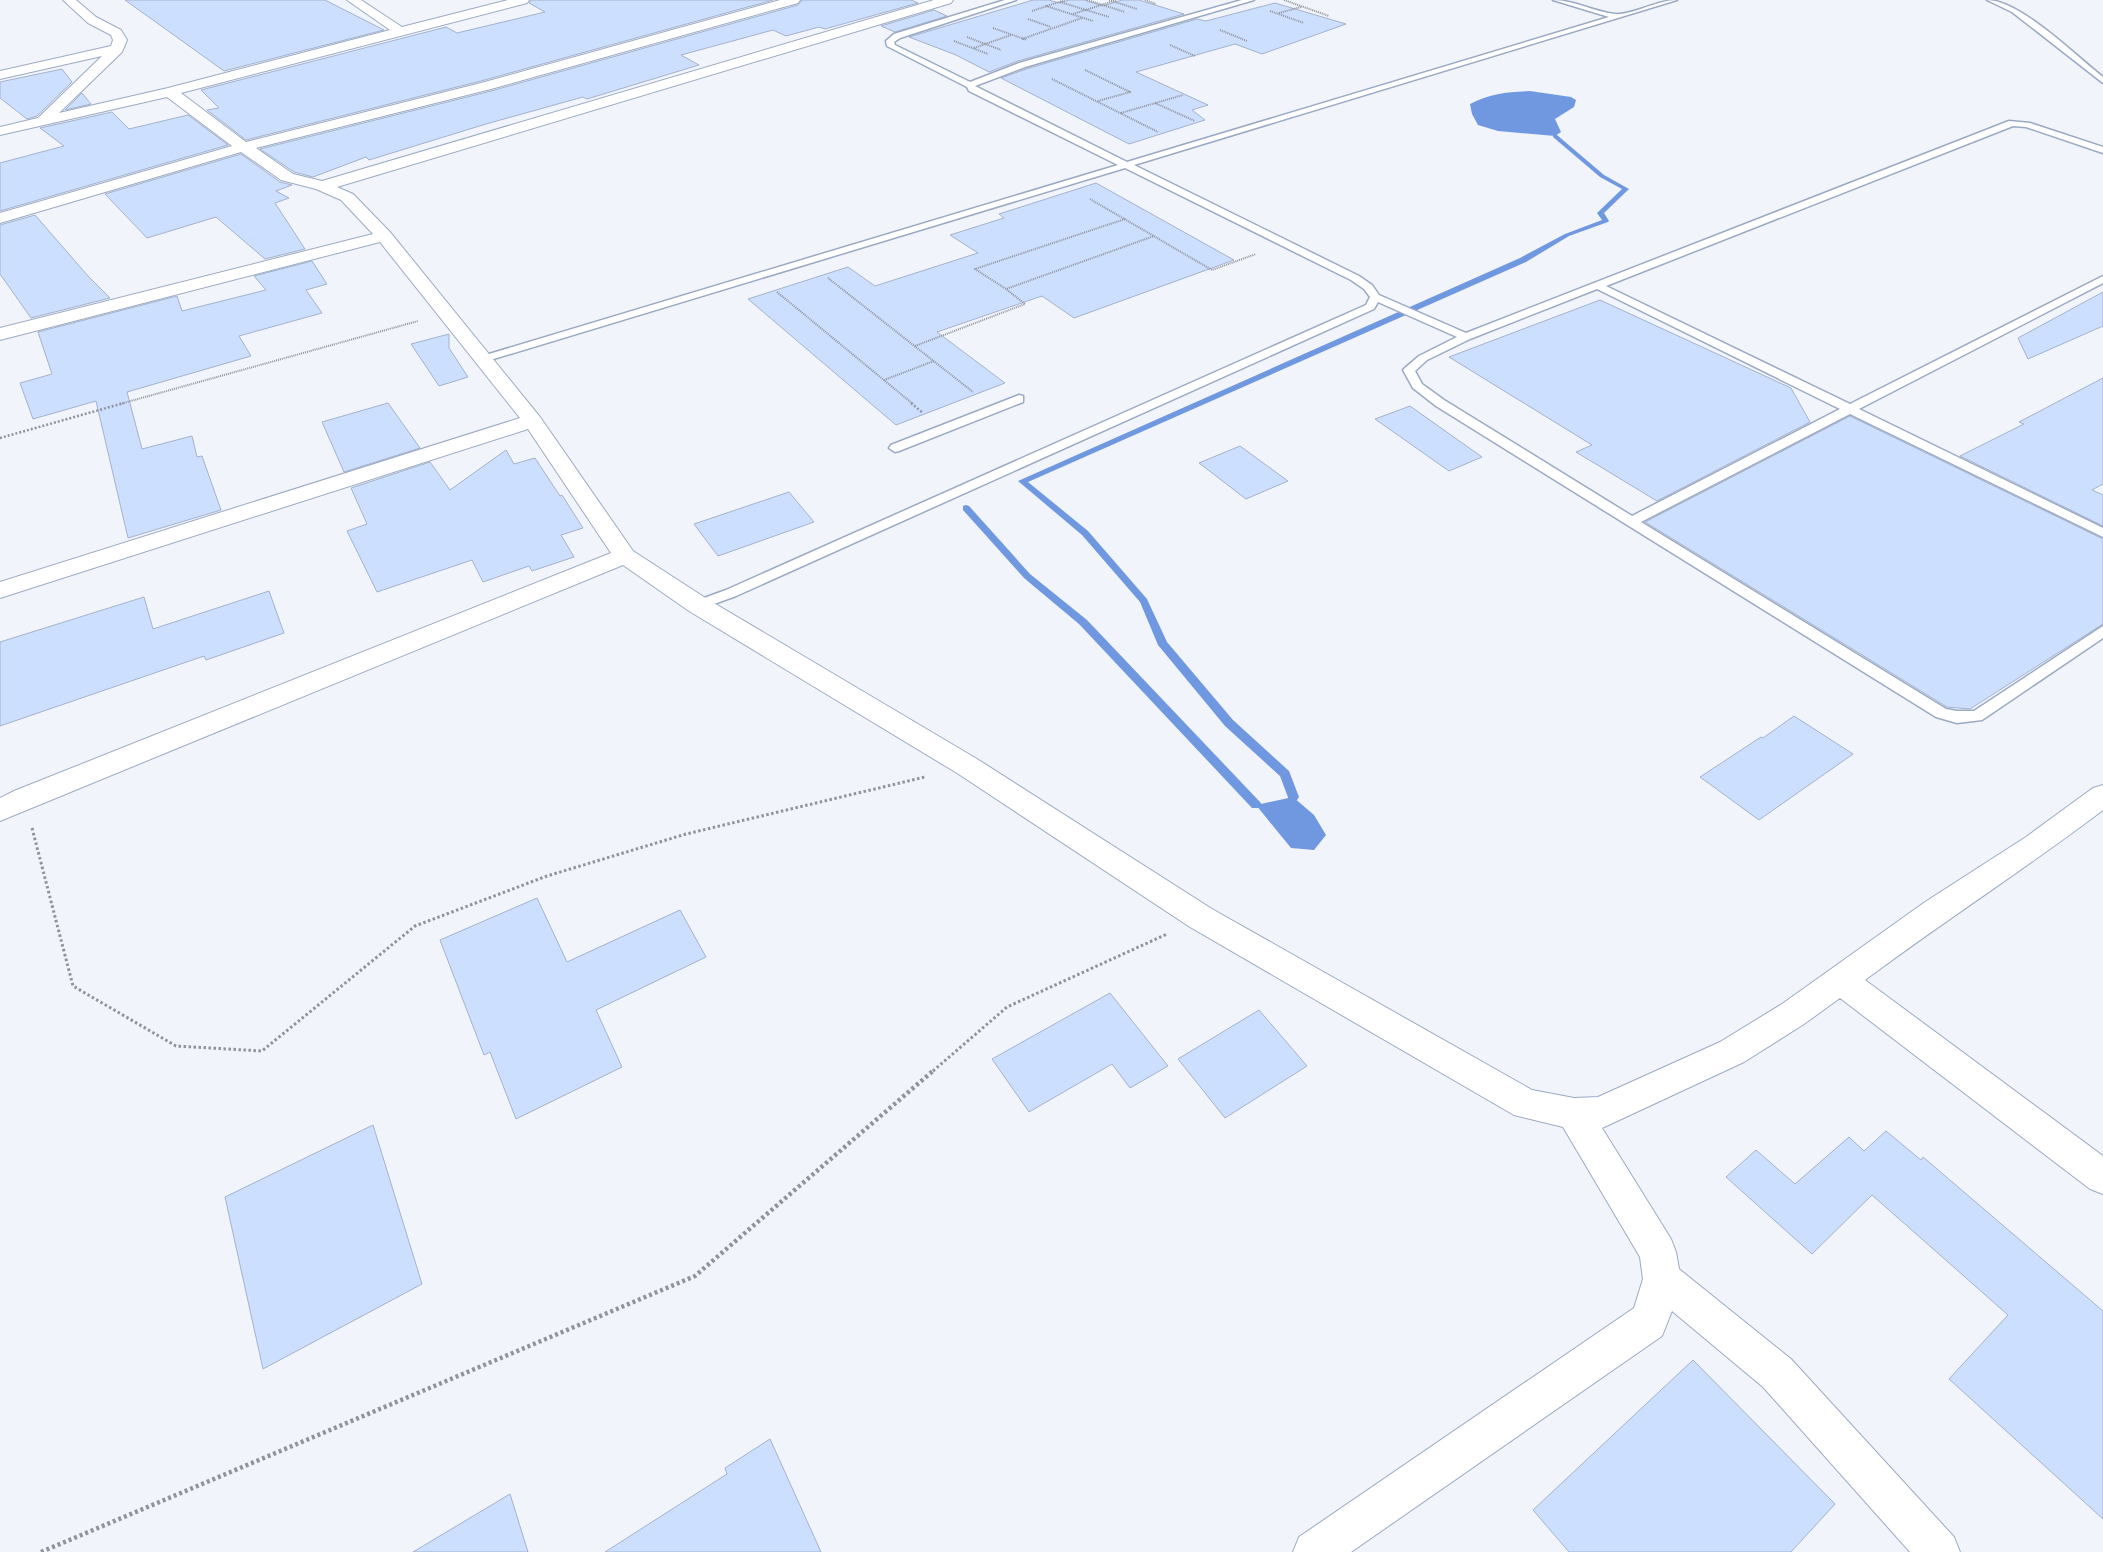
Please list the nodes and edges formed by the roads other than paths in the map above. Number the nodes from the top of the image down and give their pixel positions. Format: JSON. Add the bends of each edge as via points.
{"nodes":[{"id":1,"x":69,"y":0,"type":"edge"},
{"id":2,"x":354,"y":0,"type":"edge"},
{"id":3,"x":524,"y":0,"type":"edge"},
{"id":4,"x":794,"y":0,"type":"edge"},
{"id":5,"x":947,"y":0,"type":"edge"},
{"id":6,"x":1012,"y":0,"type":"edge"},
{"id":7,"x":1556,"y":0,"type":"edge"},
{"id":8,"x":1672,"y":0,"type":"edge"},
{"id":9,"x":1992,"y":0,"type":"edge"},
{"id":10,"x":1247,"y":1,"type":"edge"},
{"id":11,"x":1617,"y":17,"type":"junction"},
{"id":12,"x":400,"y":31,"type":"junction"},
{"id":13,"x":117,"y":49,"type":"junction"},
{"id":14,"x":0,"y":75,"type":"edge"},
{"id":15,"x":2103,"y":81,"type":"edge"},
{"id":16,"x":970,"y":85,"type":"junction"},
{"id":17,"x":170,"y":92,"type":"junction"},
{"id":18,"x":43,"y":120,"type":"junction"},
{"id":19,"x":0,"y":131,"type":"edge"},
{"id":20,"x":243,"y":147,"type":"junction"},
{"id":21,"x":2103,"y":150,"type":"edge"},
{"id":22,"x":1125,"y":165,"type":"junction"},
{"id":23,"x":322,"y":186,"type":"junction"},
{"id":24,"x":0,"y":218,"type":"edge"},
{"id":25,"x":384,"y":236,"type":"junction"},
{"id":26,"x":2103,"y":279,"type":"edge"},
{"id":27,"x":1598,"y":286,"type":"junction"},
{"id":28,"x":1375,"y":297,"type":"junction"},
{"id":29,"x":0,"y":334,"type":"edge"},
{"id":30,"x":1466,"y":337,"type":"junction"},
{"id":31,"x":482,"y":359,"type":"junction"},
{"id":32,"x":1019,"y":400,"type":"dead end"},
{"id":33,"x":1851,"y":408,"type":"junction"},
{"id":34,"x":534,"y":421,"type":"junction"},
{"id":35,"x":895,"y":448,"type":"dead end"},
{"id":36,"x":1630,"y":522,"type":"junction"},
{"id":37,"x":2103,"y":533,"type":"edge"},
{"id":38,"x":625,"y":556,"type":"junction"},
{"id":39,"x":0,"y":590,"type":"edge"},
{"id":40,"x":698,"y":605,"type":"junction"},
{"id":41,"x":2103,"y":631,"type":"edge"},
{"id":42,"x":2103,"y":794,"type":"edge"},
{"id":43,"x":0,"y":810,"type":"edge"},
{"id":44,"x":1840,"y":980,"type":"junction"},
{"id":45,"x":1574,"y":1114,"type":"junction"},
{"id":46,"x":2103,"y":1177,"type":"edge"},
{"id":47,"x":1662,"y":1280,"type":"junction"},
{"id":48,"x":1314,"y":1552,"type":"edge"},
{"id":49,"x":1939,"y":1552,"type":"edge"}],
"edges":[{"from":1,"to":13,"type":"street","via":[[92,20],[116,33],[120,40]]},
{"from":2,"to":12,"type":"street"},
{"from":3,"to":12,"type":"street"},
{"from":4,"to":20,"type":"street","via":[[486,86]]},
{"from":5,"to":23,"type":"street"},
{"from":6,"to":16,"type":"lane","via":[[897,36],[890,41],[891,46]]},
{"from":7,"to":11,"type":"lane"},
{"from":8,"to":11,"type":"lane"},
{"from":9,"to":15,"type":"lane","via":[[2015,10]]},
{"from":10,"to":16,"type":"lane","via":[[1022,64]]},
{"from":11,"to":22,"type":"lane"},
{"from":12,"to":17,"type":"street"},
{"from":13,"to":14,"type":"street"},
{"from":13,"to":18,"type":"street"},
{"from":16,"to":22,"type":"lane","via":[[972,89]]},
{"from":17,"to":18,"type":"street"},
{"from":17,"to":20,"type":"street"},
{"from":18,"to":19,"type":"street"},
{"from":20,"to":23,"type":"street","via":[[287,177]]},
{"from":20,"to":24,"type":"street"},
{"from":21,"to":27,"type":"lane","via":[[2012,123]]},
{"from":22,"to":28,"type":"lane","via":[[1355,278]]},
{"from":22,"to":31,"type":"lane"},
{"from":23,"to":25,"type":"street","via":[[355,204]]},
{"from":25,"to":29,"type":"street"},
{"from":25,"to":31,"type":"street"},
{"from":26,"to":33,"type":"lane"},
{"from":27,"to":30,"type":"lane"},
{"from":27,"to":33,"type":"lane"},
{"from":28,"to":30,"type":"lane"},
{"from":28,"to":40,"type":"lane","via":[[1370,307]]},
{"from":30,"to":36,"type":"lane","via":[[1423,358],[1409,370],[1416,386]]},
{"from":31,"to":34,"type":"street"},
{"from":32,"to":35,"type":"lane"},
{"from":33,"to":36,"type":"lane"},
{"from":33,"to":37,"type":"lane"},
{"from":34,"to":38,"type":"street"},
{"from":34,"to":39,"type":"street"},
{"from":36,"to":41,"type":"lane","via":[[1941,713],[1957,717],[1977,716]]},
{"from":38,"to":40,"type":"street"},
{"from":38,"to":43,"type":"street"},
{"from":40,"to":45,"type":"street","via":[[967,766],[1201,918],[1526,1104]]},
{"from":42,"to":44,"type":"street","via":[[2036,845]]},
{"from":44,"to":45,"type":"street","via":[[1732,1052],[1600,1113]]},
{"from":44,"to":46,"type":"street"},
{"from":45,"to":47,"type":"street","via":[[1658,1252]]},
{"from":47,"to":48,"type":"street","via":[[1648,1322]]},
{"from":47,"to":49,"type":"street","via":[[1777,1373]]}]}
